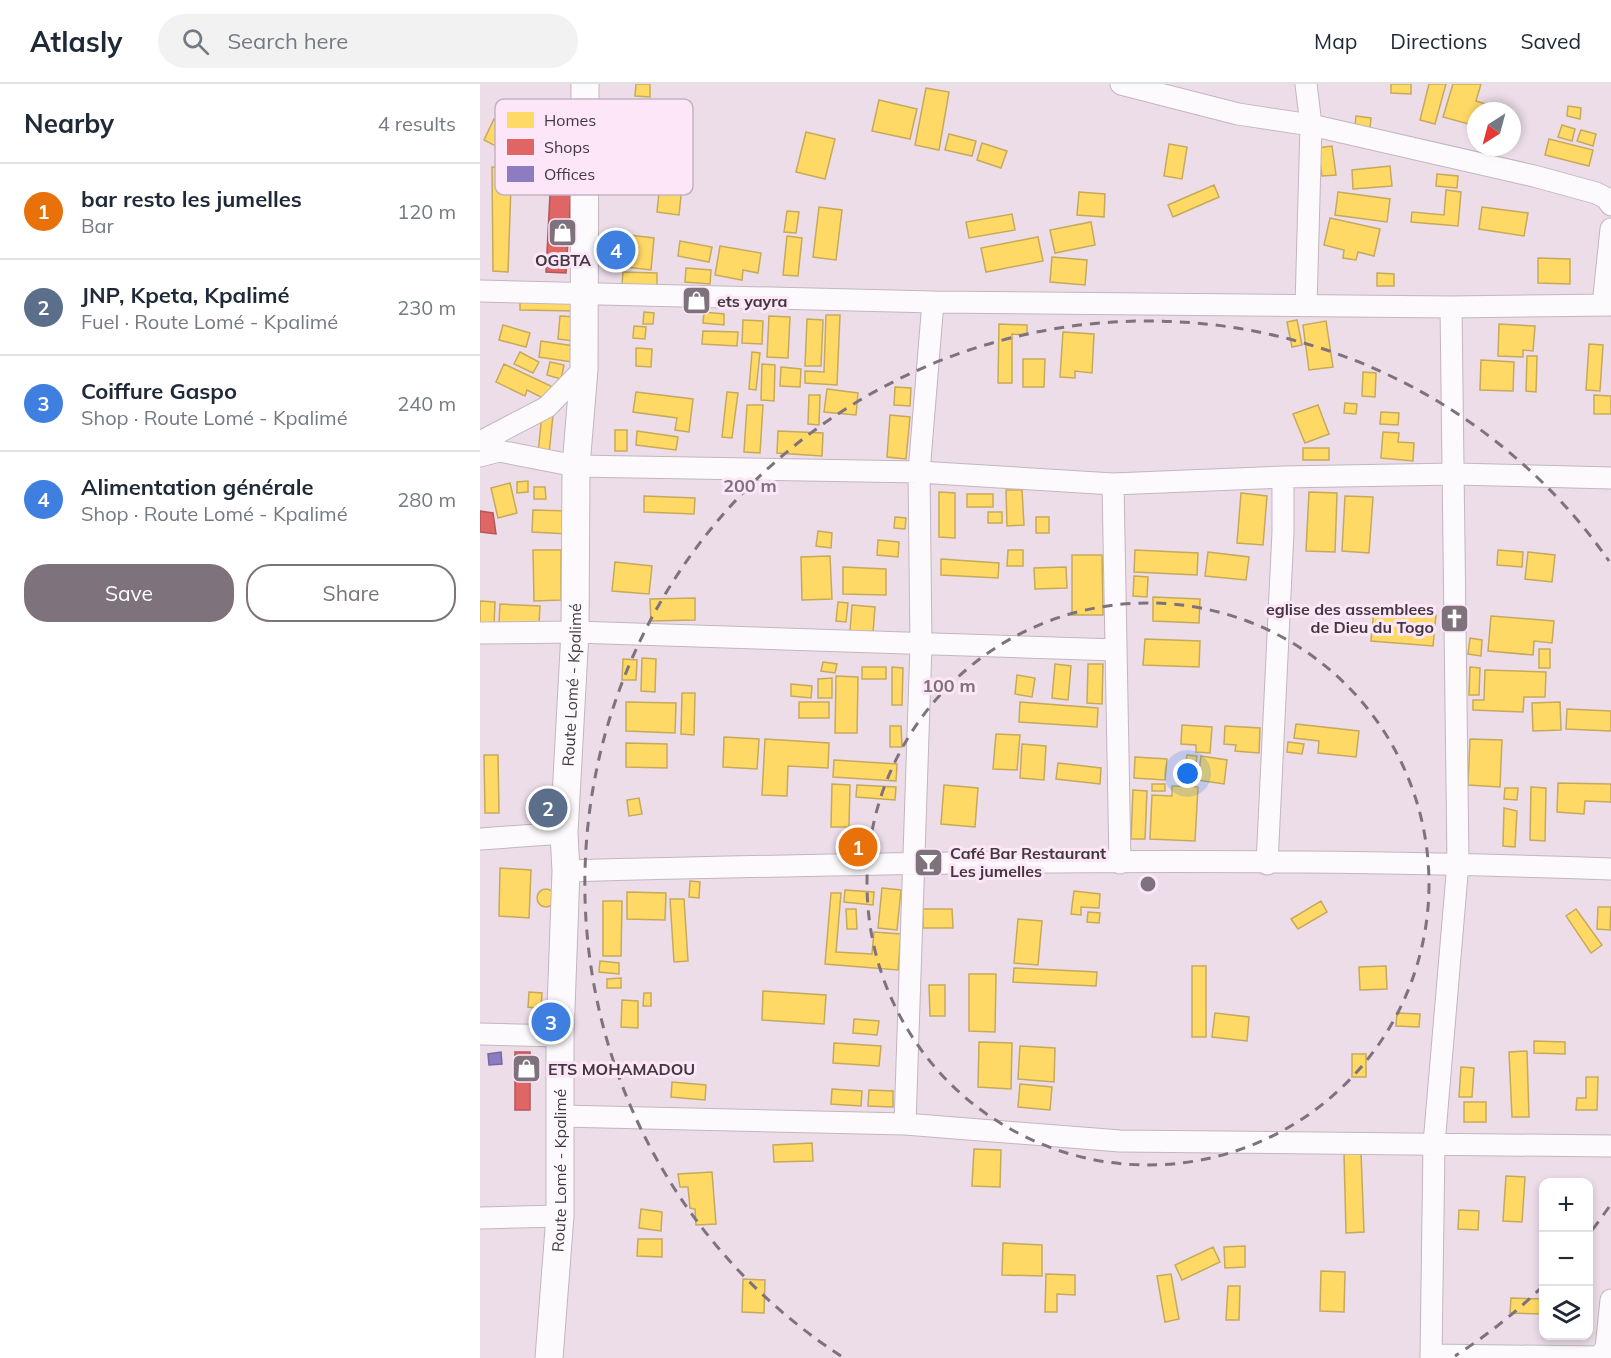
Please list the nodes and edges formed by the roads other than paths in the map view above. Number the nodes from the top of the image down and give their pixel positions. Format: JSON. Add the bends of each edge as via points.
{"nodes":[{"id":1,"x":585,"y":84,"type":"edge"},
{"id":2,"x":1121,"y":84,"type":"edge"},
{"id":3,"x":1306,"y":84,"type":"edge"},
{"id":4,"x":585,"y":99,"type":"edge"},
{"id":5,"x":1311,"y":125,"type":"junction"},
{"id":6,"x":584,"y":195,"type":"edge"},
{"id":7,"x":1611,"y":205,"type":"edge"},
{"id":8,"x":1611,"y":229,"type":"edge"},
{"id":9,"x":480,"y":291,"type":"edge"},
{"id":10,"x":584,"y":294,"type":"junction"},
{"id":11,"x":933,"y":302,"type":"junction"},
{"id":12,"x":1607,"y":305,"type":"edge"},
{"id":13,"x":1306,"y":306,"type":"junction"},
{"id":14,"x":1451,"y":307,"type":"junction"},
{"id":15,"x":584,"y":369,"type":"junction"},
{"id":16,"x":480,"y":442,"type":"edge"},
{"id":17,"x":480,"y":456,"type":"edge"},
{"id":18,"x":576,"y":466,"type":"junction"},
{"id":19,"x":919,"y":472,"type":"junction"},
{"id":20,"x":1455,"y":474,"type":"junction"},
{"id":21,"x":1283,"y":477,"type":"junction"},
{"id":22,"x":1611,"y":478,"type":"edge"},
{"id":23,"x":1113,"y":484,"type":"junction"},
{"id":24,"x":575,"y":632,"type":"junction"},
{"id":25,"x":480,"y":633,"type":"edge"},
{"id":26,"x":921,"y":645,"type":"junction"},
{"id":27,"x":1116,"y":650,"type":"junction"},
{"id":28,"x":564,"y":833,"type":"junction"},
{"id":29,"x":480,"y":839,"type":"edge"},
{"id":30,"x":915,"y":862,"type":"junction"},
{"id":31,"x":1120,"y":863,"type":"junction"},
{"id":32,"x":1458,"y":863,"type":"junction"},
{"id":33,"x":1266,"y":864,"type":"junction"},
{"id":34,"x":1611,"y":869,"type":"edge"},
{"id":35,"x":567,"y":871,"type":"junction"},
{"id":36,"x":480,"y":1034,"type":"edge"},
{"id":37,"x":560,"y":1036,"type":"junction"},
{"id":38,"x":561,"y":1116,"type":"junction"},
{"id":39,"x":905,"y":1124,"type":"junction"},
{"id":40,"x":1434,"y":1144,"type":"junction"},
{"id":41,"x":1611,"y":1146,"type":"edge"},
{"id":42,"x":560,"y":1216,"type":"junction"},
{"id":43,"x":480,"y":1218,"type":"edge"},
{"id":44,"x":1611,"y":1300,"type":"edge"},
{"id":45,"x":1431,"y":1357,"type":"edge"},
{"id":46,"x":549,"y":1358,"type":"edge"}],
"edges":[{"from":1,"to":4,"type":"main road","name":"Route Lomé - Kpalimé"},
{"from":2,"to":5,"type":"street","via":[[1238,114]]},
{"from":3,"to":5,"type":"street"},
{"from":5,"to":7,"type":"street","via":[[1534,176],[1596,193]]},
{"from":5,"to":13,"type":"street"},
{"from":6,"to":10,"type":"main road","name":"Route Lomé - Kpalimé"},
{"from":8,"to":12,"type":"street"},
{"from":9,"to":10,"type":"street"},
{"from":10,"to":11,"type":"street"},
{"from":10,"to":15,"type":"main road","name":"Route Lomé - Kpalimé"},
{"from":11,"to":13,"type":"street"},
{"from":11,"to":19,"type":"street"},
{"from":12,"to":14,"type":"street"},
{"from":13,"to":14,"type":"street"},
{"from":14,"to":20,"type":"street"},
{"from":15,"to":16,"type":"street","via":[[547,407]]},
{"from":15,"to":18,"type":"main road","name":"Route Lomé - Kpalimé"},
{"from":17,"to":18,"type":"street","via":[[499,451]]},
{"from":18,"to":19,"type":"street"},
{"from":18,"to":24,"type":"main road","name":"Route Lomé - Kpalimé"},
{"from":19,"to":23,"type":"street"},
{"from":19,"to":26,"type":"street"},
{"from":20,"to":21,"type":"street"},
{"from":20,"to":22,"type":"street"},
{"from":20,"to":32,"type":"street","via":[[1453,627]]},
{"from":21,"to":23,"type":"street"},
{"from":21,"to":33,"type":"street"},
{"from":23,"to":27,"type":"street"},
{"from":24,"to":25,"type":"street"},
{"from":24,"to":26,"type":"street"},
{"from":24,"to":28,"type":"main road","name":"Route Lomé - Kpalimé"},
{"from":26,"to":27,"type":"street"},
{"from":26,"to":30,"type":"street"},
{"from":27,"to":31,"type":"street"},
{"from":28,"to":29,"type":"street"},
{"from":28,"to":35,"type":"main road","name":"Route Lomé - Kpalimé"},
{"from":30,"to":31,"type":"street"},
{"from":30,"to":35,"type":"street"},
{"from":30,"to":39,"type":"street"},
{"from":31,"to":33,"type":"street"},
{"from":32,"to":33,"type":"street"},
{"from":32,"to":34,"type":"street"},
{"from":32,"to":40,"type":"street"},
{"from":35,"to":37,"type":"main road","name":"Route Lomé - Kpalimé"},
{"from":36,"to":37,"type":"street"},
{"from":37,"to":38,"type":"main road","name":"Route Lomé - Kpalimé"},
{"from":38,"to":39,"type":"street"},
{"from":38,"to":42,"type":"main road","name":"Route Lomé - Kpalimé"},
{"from":39,"to":40,"type":"street","via":[[1120,1141]]},
{"from":40,"to":41,"type":"street"},
{"from":40,"to":45,"type":"street"},
{"from":42,"to":43,"type":"street"},
{"from":42,"to":46,"type":"main road","name":"Route Lomé - Kpalimé"},
{"from":44,"to":45,"type":"street","via":[[1606,1348],[1599,1357]]}]}
